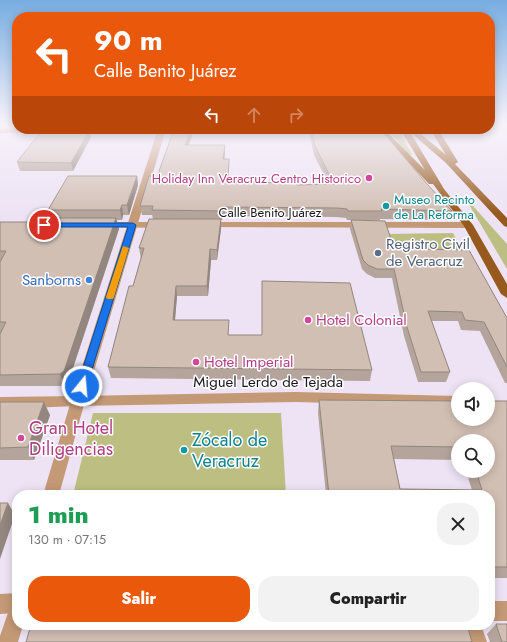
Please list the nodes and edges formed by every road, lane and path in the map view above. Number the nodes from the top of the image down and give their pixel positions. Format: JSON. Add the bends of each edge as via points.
{"nodes":[{"id":1,"x":155,"y":153,"type":"edge"},
{"id":2,"x":402,"y":153,"type":"edge"},
{"id":3,"x":420,"y":153,"type":"edge"},
{"id":4,"x":438,"y":153,"type":"edge"},
{"id":5,"x":448,"y":153,"type":"edge"},
{"id":6,"x":463,"y":177,"type":"junction"},
{"id":7,"x":440,"y":190,"type":"junction"},
{"id":8,"x":507,"y":224,"type":"edge"},
{"id":9,"x":94,"y":225,"type":"edge"},
{"id":10,"x":133,"y":225,"type":"junction"},
{"id":11,"x":172,"y":225,"type":"edge"},
{"id":12,"x":196,"y":225,"type":"edge"},
{"id":13,"x":468,"y":225,"type":"junction"},
{"id":14,"x":507,"y":294,"type":"edge"},
{"id":15,"x":78,"y":401,"type":"junction"},
{"id":16,"x":451,"y":401,"type":"edge"},
{"id":17,"x":0,"y":403,"type":"edge"},
{"id":18,"x":52,"y":490,"type":"edge"},
{"id":19,"x":12,"y":603,"type":"edge"},
{"id":20,"x":0,"y":604,"type":"edge"},
{"id":21,"x":495,"y":611,"type":"edge"},
{"id":22,"x":507,"y":611,"type":"edge"},
{"id":23,"x":12,"y":630,"type":"edge"},
{"id":24,"x":473,"y":630,"type":"edge"},
{"id":25,"x":8,"y":642,"type":"edge"},
{"id":26,"x":477,"y":642,"type":"edge"}],
"edges":[{"from":1,"to":10,"type":"street"},
{"from":2,"to":7,"type":"main road"},
{"from":3,"to":7,"type":"main road"},
{"from":4,"to":6,"type":"main road"},
{"from":5,"to":6,"type":"main road"},
{"from":6,"to":8,"type":"main road"},
{"from":7,"to":13,"type":"main road"},
{"from":9,"to":10,"type":"street"},
{"from":10,"to":11,"type":"street"},
{"from":10,"to":15,"type":"street"},
{"from":12,"to":13,"type":"street","name":"Calle Benito Juárez"},
{"from":13,"to":14,"type":"main road"},
{"from":15,"to":16,"type":"street","name":"Miguel Lerdo de Tejada","via":[[295,397]]},
{"from":15,"to":17,"type":"street","name":"Miguel Lerdo de Tejada"},
{"from":15,"to":18,"type":"street"},
{"from":19,"to":20,"type":"street"},
{"from":21,"to":22,"type":"street"},
{"from":23,"to":25,"type":"street"},
{"from":24,"to":26,"type":"street"}]}
